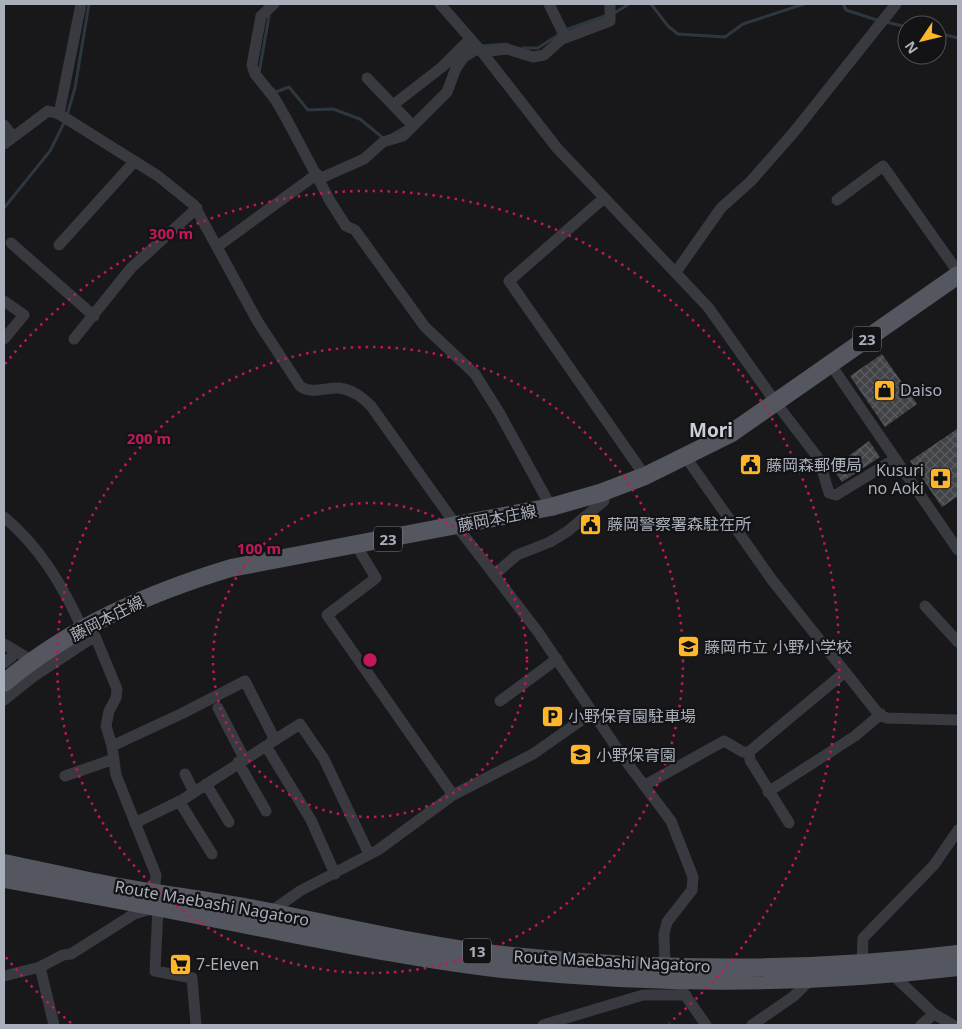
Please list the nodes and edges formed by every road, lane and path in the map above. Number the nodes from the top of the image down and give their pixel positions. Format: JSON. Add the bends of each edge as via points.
{"nodes":[{"id":1,"x":81,"y":4,"type":"edge"},
{"id":2,"x":274,"y":4,"type":"edge"},
{"id":3,"x":440,"y":4,"type":"edge"},
{"id":4,"x":549,"y":4,"type":"edge"},
{"id":5,"x":610,"y":4,"type":"edge"},
{"id":6,"x":891,"y":6,"type":"edge"},
{"id":7,"x":565,"y":37,"type":"junction"},
{"id":8,"x":470,"y":39,"type":"junction"},
{"id":9,"x":480,"y":50,"type":"junction"},
{"id":10,"x":367,"y":78,"type":"dead end"},
{"id":11,"x":393,"y":105,"type":"junction"},
{"id":12,"x":59,"y":114,"type":"junction"},
{"id":13,"x":4,"y":125,"type":"edge"},
{"id":14,"x":413,"y":126,"type":"junction"},
{"id":15,"x":8,"y":141,"type":"edge"},
{"id":16,"x":134,"y":162,"type":"junction"},
{"id":17,"x":318,"y":176,"type":"junction"},
{"id":18,"x":604,"y":198,"type":"junction"},
{"id":19,"x":837,"y":200,"type":"dead end"},
{"id":20,"x":197,"y":208,"type":"junction"},
{"id":21,"x":11,"y":244,"type":"dead end"},
{"id":22,"x":59,"y":245,"type":"dead end"},
{"id":23,"x":218,"y":246,"type":"junction"},
{"id":24,"x":676,"y":272,"type":"junction"},
{"id":25,"x":958,"y":274,"type":"edge"},
{"id":26,"x":4,"y":301,"type":"edge"},
{"id":27,"x":94,"y":316,"type":"junction"},
{"id":28,"x":74,"y":339,"type":"dead end"},
{"id":29,"x":7,"y":341,"type":"edge"},
{"id":30,"x":830,"y":365,"type":"junction"},
{"id":31,"x":776,"y":403,"type":"junction"},
{"id":32,"x":685,"y":456,"type":"junction"},
{"id":33,"x":895,"y":459,"type":"junction"},
{"id":34,"x":645,"y":476,"type":"junction"},
{"id":35,"x":603,"y":492,"type":"junction"},
{"id":36,"x":551,"y":507,"type":"junction"},
{"id":37,"x":4,"y":517,"type":"edge"},
{"id":38,"x":456,"y":525,"type":"junction"},
{"id":39,"x":356,"y":545,"type":"junction"},
{"id":40,"x":958,"y":550,"type":"edge"},
{"id":41,"x":494,"y":575,"type":"junction"},
{"id":42,"x":926,"y":606,"type":"dead end"},
{"id":43,"x":89,"y":629,"type":"junction"},
{"id":44,"x":958,"y":642,"type":"edge"},
{"id":45,"x":4,"y":644,"type":"edge"},
{"id":46,"x":24,"y":656,"type":"junction"},
{"id":47,"x":557,"y":659,"type":"junction"},
{"id":48,"x":4,"y":663,"type":"edge"},
{"id":49,"x":845,"y":672,"type":"junction"},
{"id":50,"x":4,"y":683,"type":"edge"},
{"id":51,"x":4,"y":700,"type":"edge"},
{"id":52,"x":500,"y":701,"type":"dead end"},
{"id":53,"x":218,"y":708,"type":"dead end"},
{"id":54,"x":593,"y":712,"type":"junction"},
{"id":55,"x":881,"y":714,"type":"junction"},
{"id":56,"x":958,"y":720,"type":"edge"},
{"id":57,"x":270,"y":743,"type":"junction"},
{"id":58,"x":112,"y":746,"type":"junction"},
{"id":59,"x":748,"y":752,"type":"junction"},
{"id":60,"x":114,"y":759,"type":"junction"},
{"id":61,"x":241,"y":760,"type":"junction"},
{"id":62,"x":185,"y":774,"type":"dead end"},
{"id":63,"x":65,"y":776,"type":"dead end"},
{"id":64,"x":206,"y":784,"type":"junction"},
{"id":65,"x":646,"y":785,"type":"junction"},
{"id":66,"x":194,"y":792,"type":"junction"},
{"id":67,"x":768,"y":792,"type":"junction"},
{"id":68,"x":452,"y":795,"type":"junction"},
{"id":69,"x":179,"y":802,"type":"junction"},
{"id":70,"x":266,"y":811,"type":"dead end"},
{"id":71,"x":229,"y":822,"type":"dead end"},
{"id":72,"x":135,"y":823,"type":"junction"},
{"id":73,"x":789,"y":823,"type":"dead end"},
{"id":74,"x":958,"y":830,"type":"edge"},
{"id":75,"x":212,"y":854,"type":"dead end"},
{"id":76,"x":369,"y":854,"type":"junction"},
{"id":77,"x":4,"y":863,"type":"edge"},
{"id":78,"x":335,"y":874,"type":"junction"},
{"id":79,"x":4,"y":879,"type":"edge"},
{"id":80,"x":156,"y":900,"type":"junction"},
{"id":81,"x":270,"y":912,"type":"junction"},
{"id":82,"x":958,"y":954,"type":"edge"},
{"id":83,"x":862,"y":963,"type":"junction"},
{"id":84,"x":665,"y":966,"type":"junction"},
{"id":85,"x":40,"y":967,"type":"junction"},
{"id":86,"x":958,"y":967,"type":"edge"},
{"id":87,"x":892,"y":974,"type":"junction"},
{"id":88,"x":4,"y":976,"type":"edge"},
{"id":89,"x":811,"y":979,"type":"junction"},
{"id":90,"x":676,"y":980,"type":"junction"},
{"id":91,"x":686,"y":995,"type":"junction"},
{"id":92,"x":934,"y":1014,"type":"junction"},
{"id":93,"x":54,"y":1025,"type":"edge"},
{"id":94,"x":196,"y":1025,"type":"edge"},
{"id":95,"x":543,"y":1025,"type":"edge"},
{"id":96,"x":706,"y":1025,"type":"edge"},
{"id":97,"x":752,"y":1025,"type":"edge"},
{"id":98,"x":921,"y":1025,"type":"edge"},
{"id":99,"x":953,"y":1025,"type":"edge"}],
"edges":[{"from":1,"to":12,"type":"street"},
{"from":2,"to":17,"type":"street","via":[[261,16],[252,65]]},
{"from":3,"to":8,"type":"street"},
{"from":4,"to":7,"type":"street"},
{"from":5,"to":7,"type":"street","via":[[610,21]]},
{"from":6,"to":24,"type":"street","via":[[794,132],[721,208]]},
{"from":7,"to":9,"type":"street","via":[[544,55],[533,57],[507,49]]},
{"from":8,"to":9,"type":"street"},
{"from":8,"to":11,"type":"street"},
{"from":9,"to":14,"type":"street","via":[[464,57],[447,92]]},
{"from":9,"to":18,"type":"street","via":[[557,148]]},
{"from":10,"to":11,"type":"street"},
{"from":11,"to":14,"type":"street"},
{"from":12,"to":15,"type":"street","via":[[48,111]]},
{"from":12,"to":16,"type":"street"},
{"from":13,"to":15,"type":"street"},
{"from":14,"to":17,"type":"street","via":[[403,136],[383,142],[364,159]]},
{"from":16,"to":20,"type":"street","via":[[158,176]]},
{"from":16,"to":22,"type":"street"},
{"from":17,"to":23,"type":"street"},
{"from":17,"to":36,"type":"street","via":[[346,226],[355,230],[425,327],[475,374]]},
{"from":18,"to":24,"type":"street"},
{"from":18,"to":34,"type":"street","via":[[509,282]]},
{"from":19,"to":25,"type":"street","via":[[883,166]]},
{"from":20,"to":23,"type":"street"},
{"from":20,"to":27,"type":"street","via":[[132,268]]},
{"from":21,"to":27,"type":"street"},
{"from":23,"to":38,"type":"street","via":[[258,322],[300,386],[310,391],[337,388],[360,395]]},
{"from":24,"to":31,"type":"street","via":[[708,307]]},
{"from":25,"to":30,"type":"main road","name":"藤岡本庄線","number":"23"},
{"from":26,"to":29,"type":"street","via":[[24,315]]},
{"from":27,"to":28,"type":"street"},
{"from":30,"to":31,"type":"main road","name":"藤岡本庄線","number":"23"},
{"from":30,"to":33,"type":"street"},
{"from":31,"to":32,"type":"main road","name":"藤岡本庄線","number":"23","via":[[730,434]]},
{"from":31,"to":33,"type":"street","via":[[820,459],[829,493],[836,495]]},
{"from":32,"to":34,"type":"main road","name":"藤岡本庄線","number":"23"},
{"from":32,"to":49,"type":"street","via":[[772,580]]},
{"from":33,"to":40,"type":"street"},
{"from":34,"to":35,"type":"main road","name":"藤岡本庄線","number":"23"},
{"from":35,"to":36,"type":"main road","name":"藤岡本庄線","number":"23"},
{"from":35,"to":41,"type":"street","via":[[604,501],[568,531],[517,555]]},
{"from":36,"to":38,"type":"main road","name":"藤岡本庄線","number":"23"},
{"from":37,"to":43,"type":"street","via":[[26,537],[49,566]]},
{"from":38,"to":39,"type":"main road","name":"藤岡本庄線","number":"23"},
{"from":38,"to":41,"type":"street"},
{"from":39,"to":43,"type":"main road","name":"藤岡本庄線","number":"23","via":[[231,568],[180,584],[139,600]]},
{"from":39,"to":68,"type":"street","via":[[376,578],[327,615]]},
{"from":41,"to":47,"type":"street"},
{"from":42,"to":44,"type":"street"},
{"from":43,"to":46,"type":"main road","name":"藤岡本庄線","number":"23"},
{"from":43,"to":51,"type":"street"},
{"from":43,"to":58,"type":"street","via":[[117,689],[106,726]]},
{"from":45,"to":46,"type":"street"},
{"from":46,"to":48,"type":"street"},
{"from":46,"to":50,"type":"main road","name":"藤岡本庄線","number":"23"},
{"from":47,"to":52,"type":"street"},
{"from":47,"to":54,"type":"street"},
{"from":49,"to":55,"type":"street"},
{"from":49,"to":59,"type":"street"},
{"from":53,"to":61,"type":"street"},
{"from":54,"to":65,"type":"street","via":[[624,760]]},
{"from":54,"to":68,"type":"street","via":[[533,754]]},
{"from":55,"to":56,"type":"street","via":[[886,718]]},
{"from":55,"to":67,"type":"street","via":[[855,736]]},
{"from":57,"to":58,"type":"street","via":[[245,681]]},
{"from":57,"to":61,"type":"street"},
{"from":57,"to":76,"type":"street","via":[[300,724],[324,759]]},
{"from":57,"to":78,"type":"street","via":[[311,820]]},
{"from":58,"to":60,"type":"street"},
{"from":59,"to":65,"type":"street","via":[[724,741]]},
{"from":59,"to":67,"type":"street"},
{"from":60,"to":63,"type":"street"},
{"from":60,"to":72,"type":"street","via":[[116,775]]},
{"from":61,"to":64,"type":"street"},
{"from":61,"to":70,"type":"street"},
{"from":62,"to":66,"type":"street"},
{"from":64,"to":66,"type":"street"},
{"from":64,"to":71,"type":"street"},
{"from":65,"to":84,"type":"street","via":[[671,821],[693,877],[692,890],[667,922]]},
{"from":66,"to":69,"type":"street"},
{"from":67,"to":73,"type":"street"},
{"from":68,"to":76,"type":"street"},
{"from":69,"to":72,"type":"street"},
{"from":69,"to":75,"type":"street"},
{"from":72,"to":80,"type":"street","via":[[156,876]]},
{"from":74,"to":83,"type":"street","via":[[934,865],[864,938]]},
{"from":76,"to":78,"type":"street"},
{"from":77,"to":80,"type":"main road","name":"Route Maebashi Nagatoro","number":"13"},
{"from":78,"to":81,"type":"street","via":[[300,891]]},
{"from":79,"to":80,"type":"main road","name":"Route Maebashi Nagatoro","number":"13"},
{"from":80,"to":81,"type":"main road","name":"Route Maebashi Nagatoro","number":"13"},
{"from":80,"to":85,"type":"street","via":[[71,954]]},
{"from":80,"to":90,"type":"main road","name":"Route Maebashi Nagatoro","number":"13","via":[[350,945],[492,968]]},
{"from":80,"to":94,"type":"street","via":[[155,971],[192,978]]},
{"from":81,"to":84,"type":"main road","name":"Route Maebashi Nagatoro","number":"13","via":[[353,931],[492,954]]},
{"from":82,"to":83,"type":"main road","name":"Route Maebashi Nagatoro","number":"13"},
{"from":83,"to":84,"type":"main road","name":"Route Maebashi Nagatoro","number":"13"},
{"from":84,"to":90,"type":"street"},
{"from":85,"to":88,"type":"street"},
{"from":85,"to":93,"type":"street"},
{"from":86,"to":87,"type":"main road","name":"Route Maebashi Nagatoro","number":"13"},
{"from":87,"to":89,"type":"main road","name":"Route Maebashi Nagatoro","number":"13"},
{"from":87,"to":92,"type":"street"},
{"from":89,"to":90,"type":"main road","name":"Route Maebashi Nagatoro","number":"13"},
{"from":89,"to":97,"type":"street","via":[[794,996]]},
{"from":90,"to":91,"type":"street"},
{"from":91,"to":95,"type":"street","via":[[643,995]]},
{"from":91,"to":96,"type":"street"},
{"from":92,"to":98,"type":"street"},
{"from":92,"to":99,"type":"street"}]}
